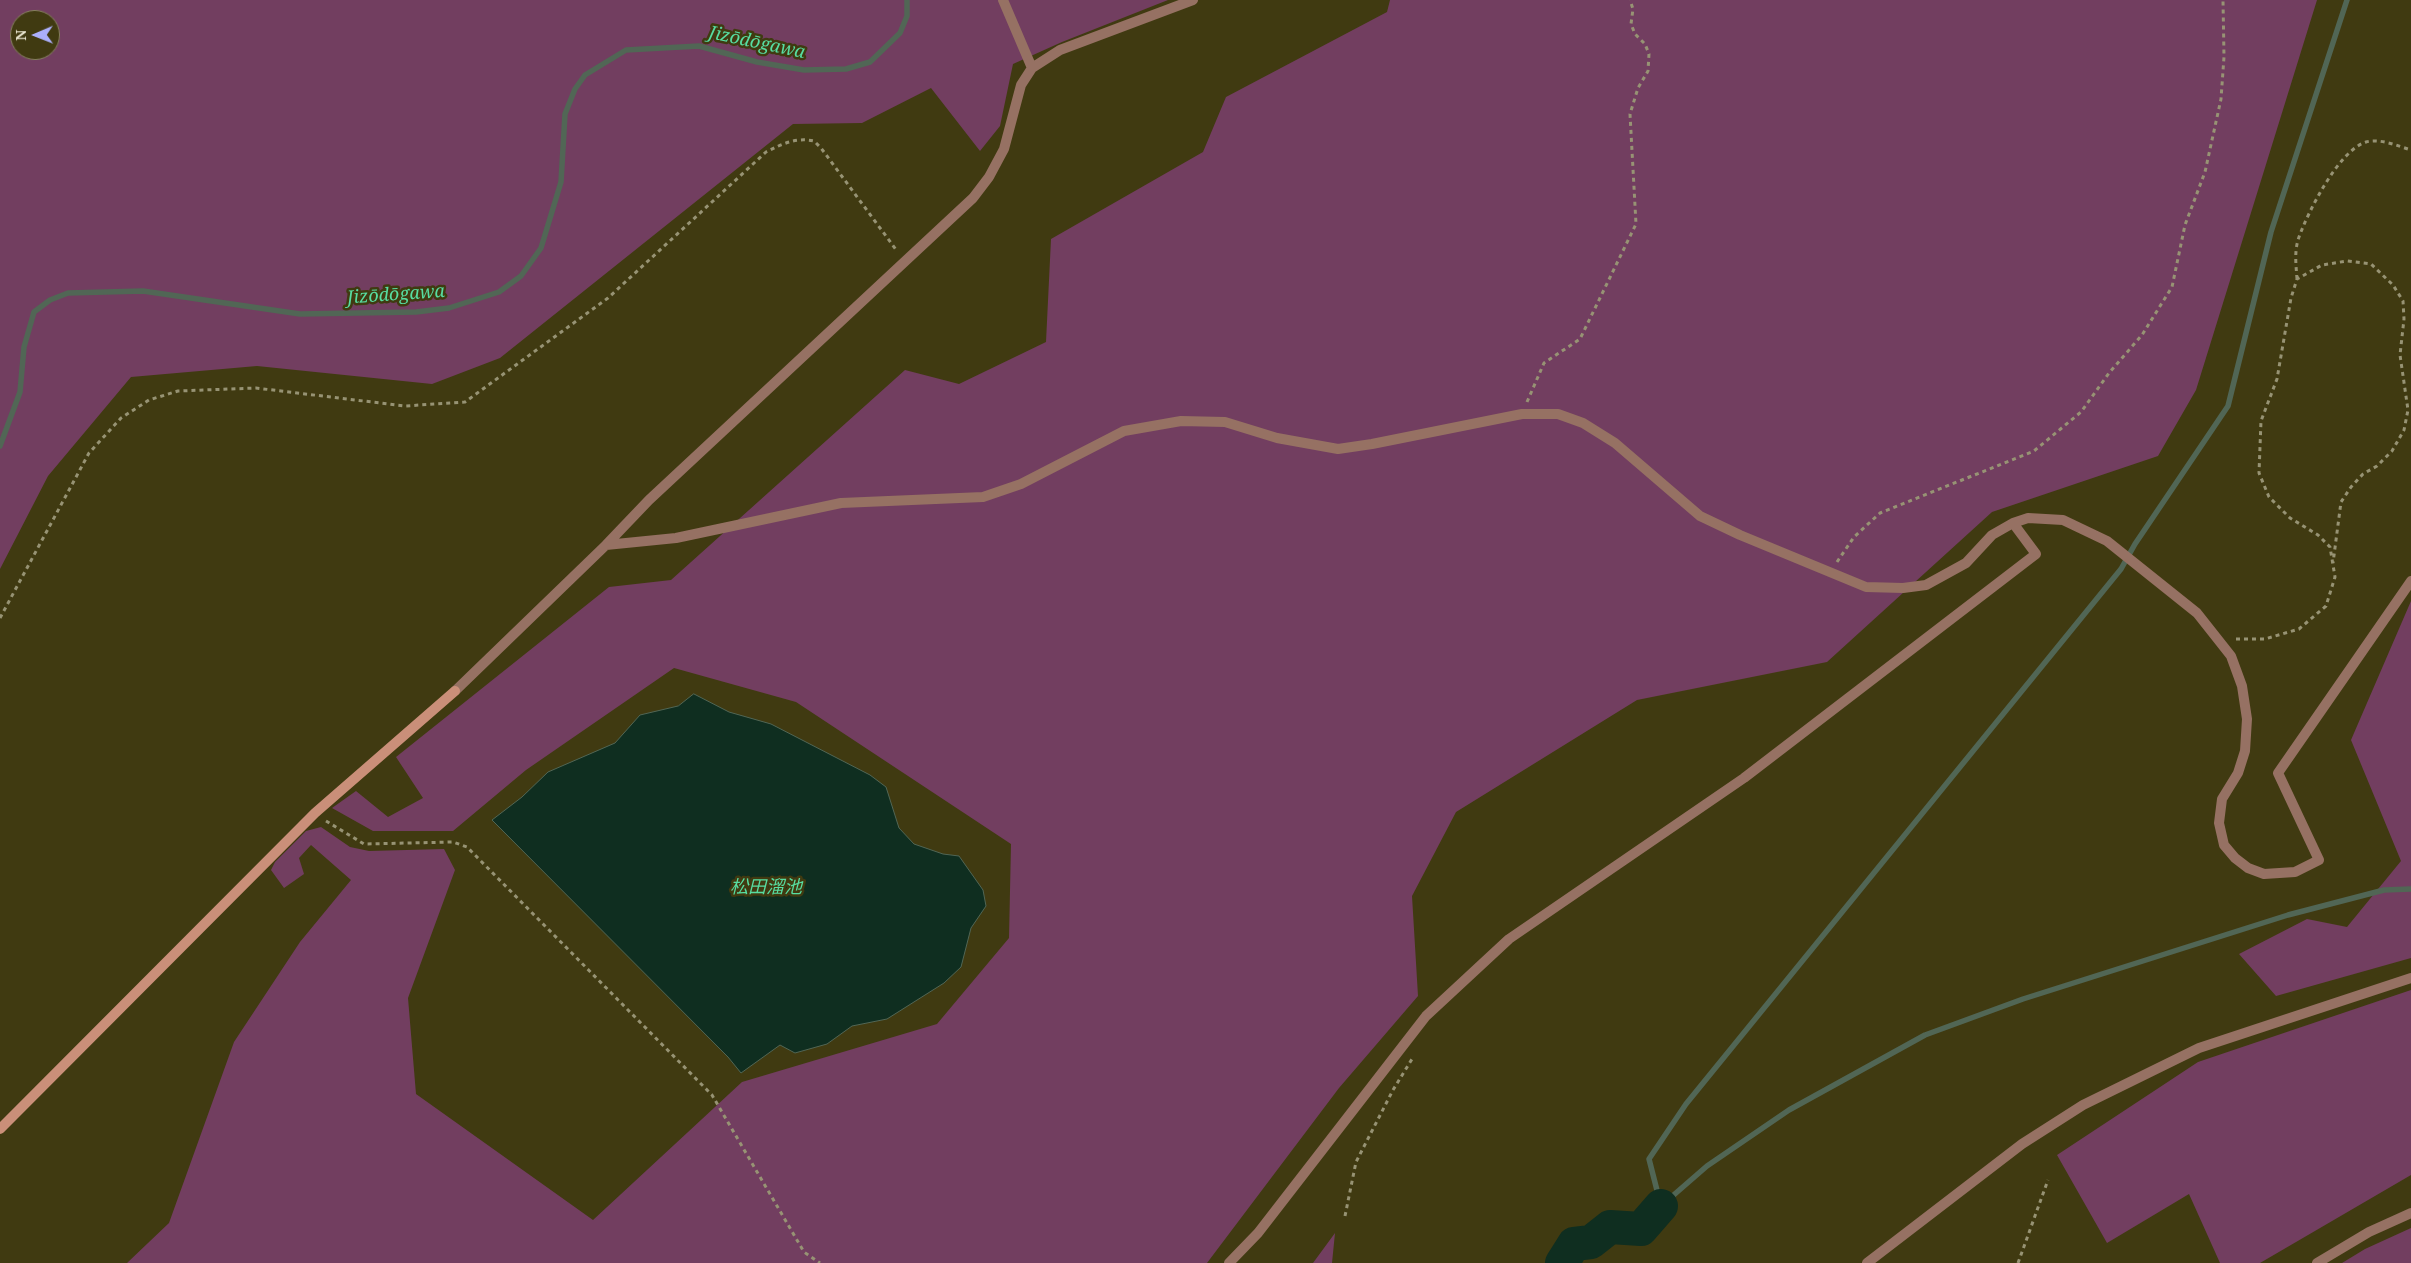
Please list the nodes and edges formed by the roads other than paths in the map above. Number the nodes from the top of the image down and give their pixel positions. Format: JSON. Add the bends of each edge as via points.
{"nodes":[{"id":1,"x":1004,"y":0,"type":"edge"},
{"id":2,"x":1194,"y":0,"type":"edge"},
{"id":3,"x":1032,"y":68,"type":"junction"},
{"id":4,"x":2012,"y":522,"type":"junction"},
{"id":5,"x":606,"y":545,"type":"junction"},
{"id":6,"x":2411,"y":580,"type":"edge"},
{"id":7,"x":2411,"y":978,"type":"edge"},
{"id":8,"x":0,"y":1129,"type":"edge"},
{"id":9,"x":2411,"y":1213,"type":"edge"},
{"id":10,"x":1229,"y":1263,"type":"edge"},
{"id":11,"x":1867,"y":1263,"type":"edge"},
{"id":12,"x":2317,"y":1263,"type":"edge"}],
"edges":[{"from":1,"to":3,"type":"street"},
{"from":2,"to":3,"type":"street","via":[[1060,50]]},
{"from":3,"to":5,"type":"street","via":[[1021,85],[1004,149],[973,198],[649,500]]},
{"from":4,"to":5,"type":"street","via":[[1992,535],[1966,563],[1926,585],[1866,587],[1700,516],[1616,443],[1583,423],[1558,414],[1522,414],[1338,449],[1277,438],[1225,422],[1182,421],[1124,431],[1021,484],[983,497],[841,503],[676,538]]},
{"from":4,"to":6,"type":"street","via":[[2028,518],[2063,520],[2107,541],[2197,613],[2231,656],[2247,719],[2245,751],[2238,773],[2222,800],[2219,823],[2224,845],[2248,868],[2264,874],[2295,872],[2319,860],[2278,773]]},
{"from":4,"to":10,"type":"street","via":[[2036,554],[1744,778],[1510,940],[1426,1016],[1258,1233]]},
{"from":5,"to":8,"type":"street","via":[[456,691],[315,813]]},
{"from":7,"to":11,"type":"street","via":[[2199,1048],[2083,1105],[2022,1144]]},
{"from":9,"to":12,"type":"street","via":[[2369,1232]]}]}
